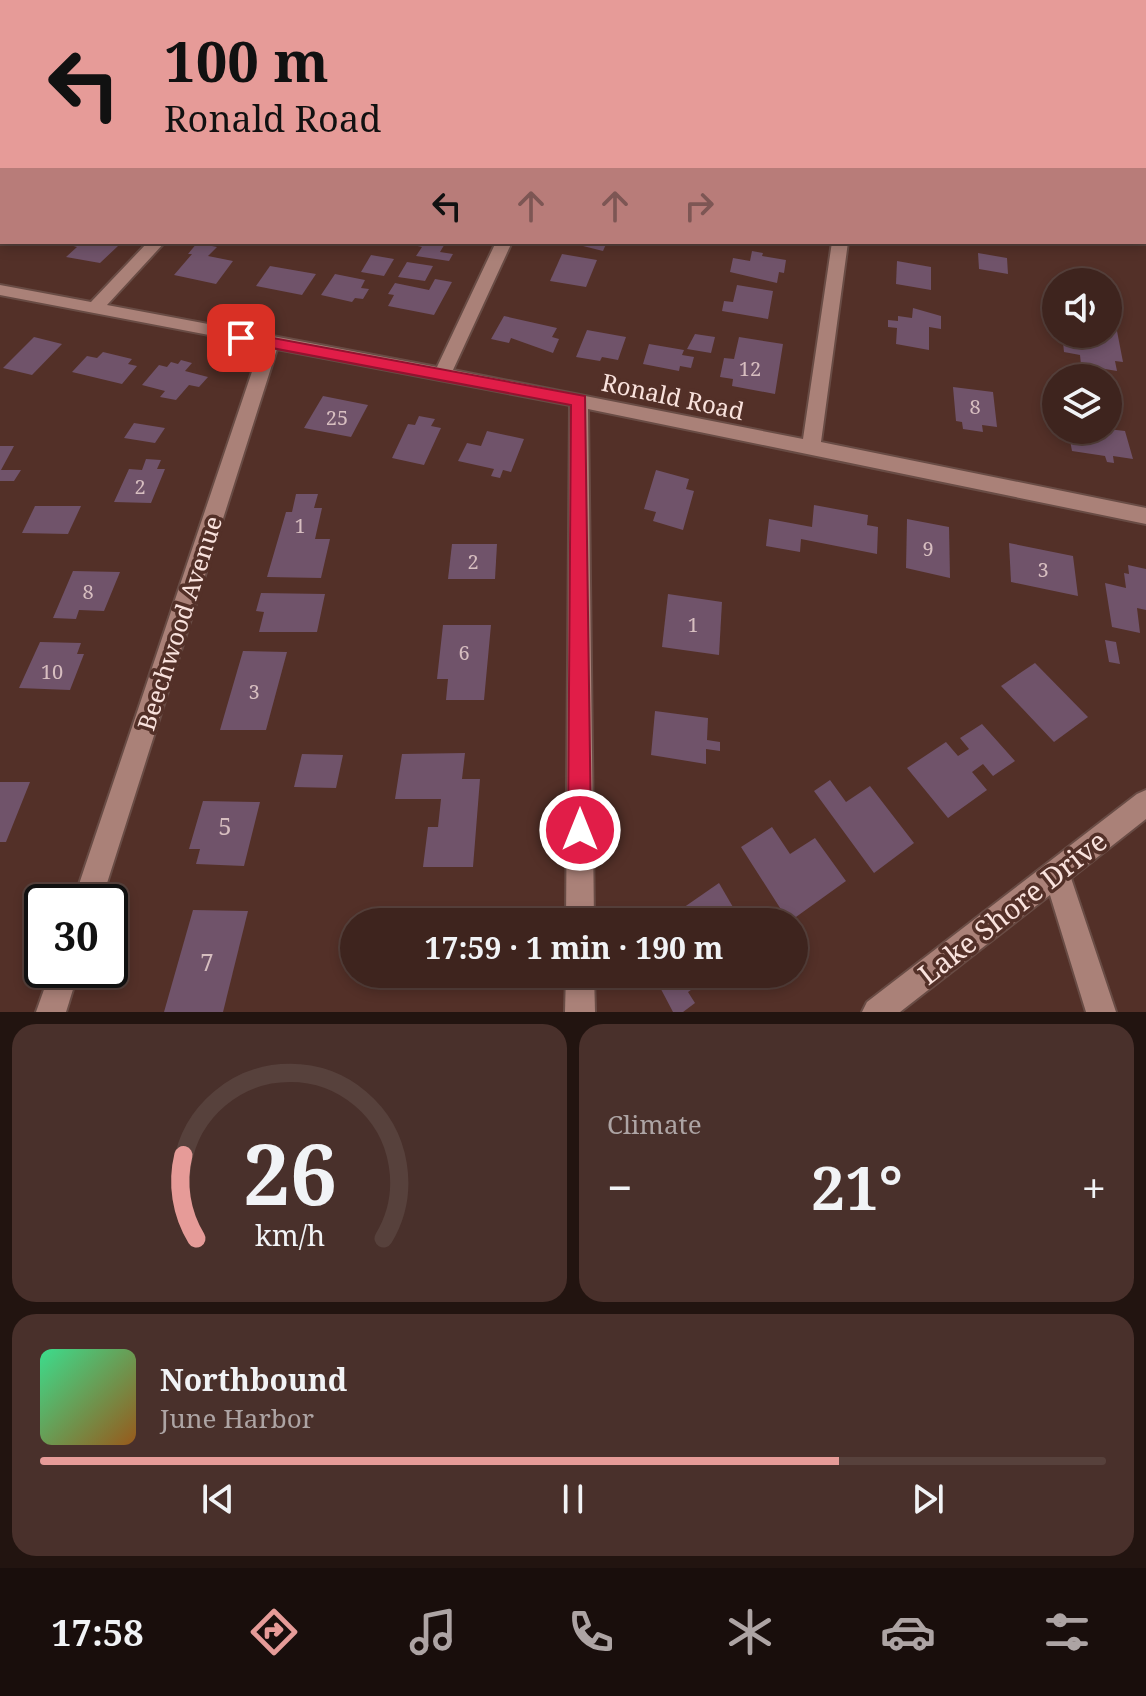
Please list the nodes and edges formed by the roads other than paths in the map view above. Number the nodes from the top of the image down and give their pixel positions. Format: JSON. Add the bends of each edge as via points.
{"nodes":[{"id":1,"x":155,"y":244,"type":"edge"},
{"id":2,"x":503,"y":244,"type":"edge"},
{"id":3,"x":840,"y":244,"type":"edge"},
{"id":4,"x":0,"y":290,"type":"edge"},
{"id":5,"x":96,"y":307,"type":"junction"},
{"id":6,"x":270,"y":344,"type":"junction"},
{"id":7,"x":442,"y":375,"type":"junction"},
{"id":8,"x":579,"y":400,"type":"junction"},
{"id":9,"x":811,"y":449,"type":"junction"},
{"id":10,"x":1146,"y":516,"type":"edge"},
{"id":11,"x":1146,"y":803,"type":"edge"},
{"id":12,"x":1056,"y":873,"type":"junction"},
{"id":13,"x":93,"y":884,"type":"edge"},
{"id":14,"x":580,"y":908,"type":"edge"},
{"id":15,"x":59,"y":988,"type":"edge"},
{"id":16,"x":580,"y":988,"type":"edge"},
{"id":17,"x":51,"y":1012,"type":"edge"},
{"id":18,"x":580,"y":1012,"type":"edge"},
{"id":19,"x":877,"y":1012,"type":"edge"},
{"id":20,"x":1101,"y":1012,"type":"edge"}],
"edges":[{"from":1,"to":5,"type":"street"},
{"from":2,"to":7,"type":"street"},
{"from":3,"to":9,"type":"street"},
{"from":4,"to":5,"type":"street","name":"Ronald Road"},
{"from":5,"to":6,"type":"street","name":"Ronald Road"},
{"from":6,"to":7,"type":"street","name":"Ronald Road"},
{"from":6,"to":13,"type":"street","name":"Beechwood Avenue"},
{"from":7,"to":8,"type":"street","name":"Ronald Road"},
{"from":8,"to":9,"type":"street","name":"Ronald Road"},
{"from":8,"to":14,"type":"street"},
{"from":9,"to":10,"type":"street","name":"Ronald Road"},
{"from":11,"to":12,"type":"street","name":"Lake Shore Drive"},
{"from":12,"to":19,"type":"street","name":"Lake Shore Drive"},
{"from":12,"to":20,"type":"street"},
{"from":15,"to":17,"type":"street"},
{"from":16,"to":18,"type":"street"}]}
